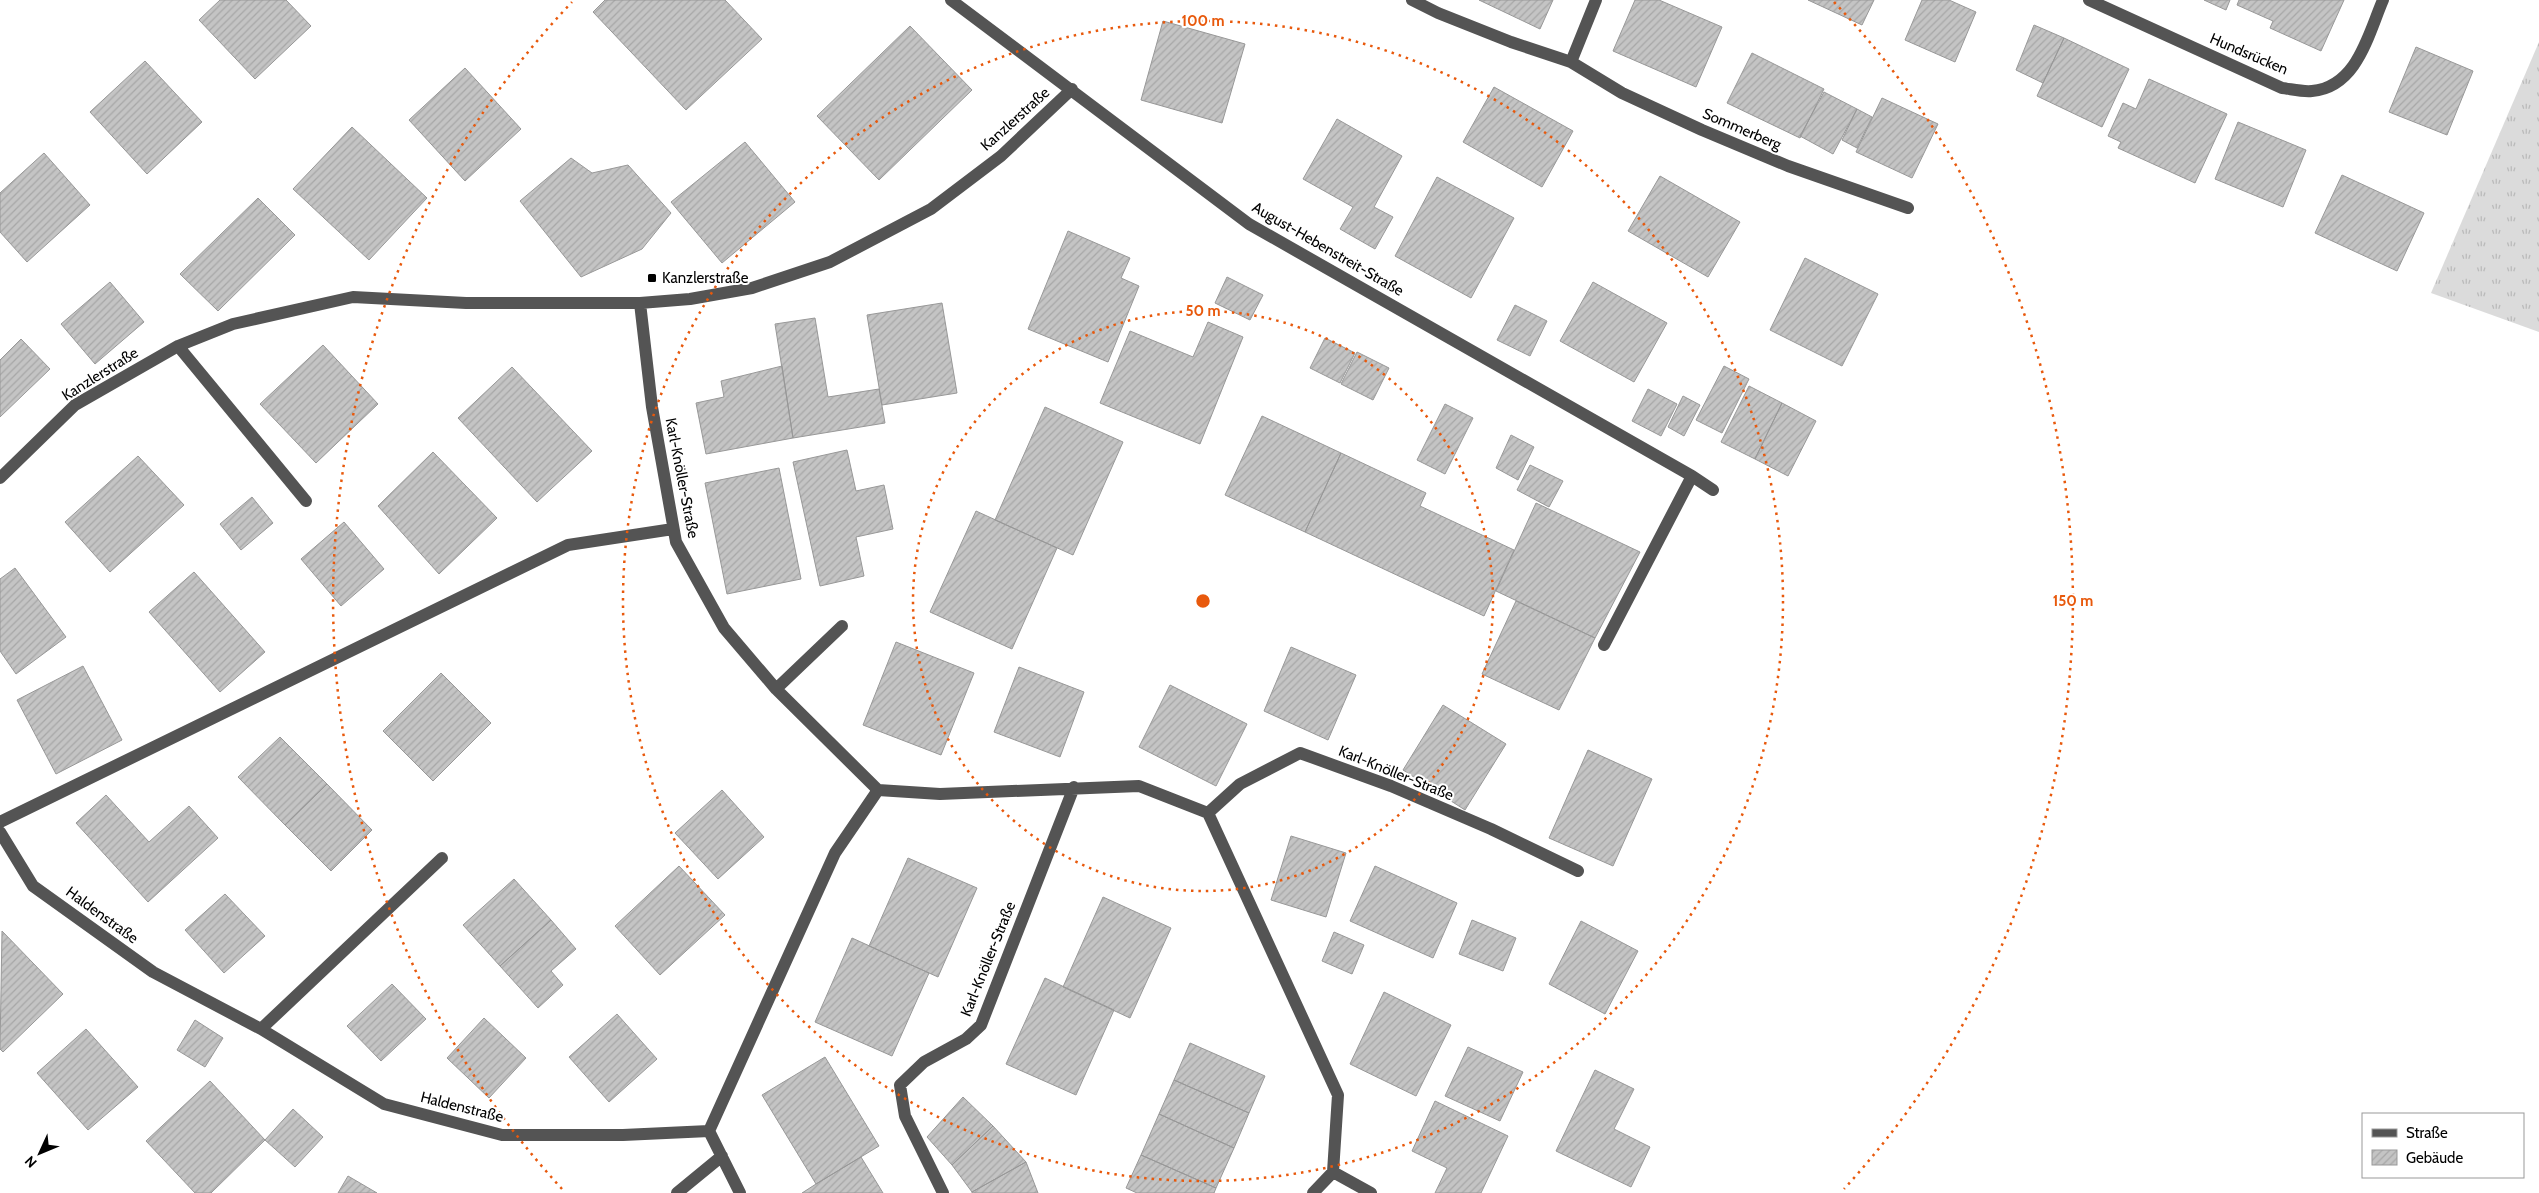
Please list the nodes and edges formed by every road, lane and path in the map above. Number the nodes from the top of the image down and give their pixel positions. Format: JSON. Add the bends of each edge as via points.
{"nodes":[{"id":1,"x":951,"y":0,"type":"edge"},
{"id":2,"x":1412,"y":0,"type":"edge"},
{"id":3,"x":1596,"y":0,"type":"edge"},
{"id":4,"x":2089,"y":0,"type":"edge"},
{"id":5,"x":2383,"y":0,"type":"edge"},
{"id":6,"x":1571,"y":62,"type":"junction"},
{"id":7,"x":1072,"y":89,"type":"junction"},
{"id":8,"x":1908,"y":208,"type":"dead end"},
{"id":9,"x":640,"y":303,"type":"junction"},
{"id":10,"x":178,"y":346,"type":"junction"},
{"id":11,"x":1692,"y":476,"type":"junction"},
{"id":12,"x":0,"y":478,"type":"edge"},
{"id":13,"x":1713,"y":490,"type":"dead end"},
{"id":14,"x":306,"y":501,"type":"dead end"},
{"id":15,"x":673,"y":529,"type":"junction"},
{"id":16,"x":842,"y":626,"type":"dead end"},
{"id":17,"x":1604,"y":645,"type":"dead end"},
{"id":18,"x":776,"y":689,"type":"junction"},
{"id":19,"x":1074,"y":787,"type":"junction"},
{"id":20,"x":878,"y":790,"type":"junction"},
{"id":21,"x":1208,"y":813,"type":"junction"},
{"id":22,"x":0,"y":822,"type":"edge"},
{"id":23,"x":0,"y":832,"type":"edge"},
{"id":24,"x":442,"y":858,"type":"dead end"},
{"id":25,"x":1578,"y":871,"type":"dead end"},
{"id":26,"x":261,"y":1029,"type":"junction"},
{"id":27,"x":709,"y":1131,"type":"junction"},
{"id":28,"x":722,"y":1156,"type":"junction"},
{"id":29,"x":1333,"y":1172,"type":"junction"},
{"id":30,"x":677,"y":1193,"type":"edge"},
{"id":31,"x":740,"y":1193,"type":"edge"},
{"id":32,"x":943,"y":1193,"type":"edge"},
{"id":33,"x":1313,"y":1193,"type":"edge"},
{"id":34,"x":1371,"y":1193,"type":"edge"}],
"edges":[{"from":1,"to":7,"type":"street","name":"August-Hebenstreit-Straße"},
{"from":2,"to":6,"type":"street","name":"Sommerberg","via":[[1511,42]]},
{"from":3,"to":6,"type":"street"},
{"from":4,"to":5,"type":"street","name":"Hundsrücken","via":[[2282,88],[2310,92],[2342,80],[2354,68]]},
{"from":6,"to":8,"type":"street","name":"Sommerberg","via":[[1622,93],[1702,130],[1788,166]]},
{"from":7,"to":9,"type":"street","name":"Kanzlerstraße","via":[[1001,156],[931,209],[830,262],[752,288],[690,300]]},
{"from":7,"to":11,"type":"street","name":"August-Hebenstreit-Straße","via":[[1249,224]]},
{"from":9,"to":10,"type":"street","name":"Kanzlerstraße","via":[[466,303],[353,297],[233,324]]},
{"from":9,"to":15,"type":"street","name":"Karl-Knöller-Straße","via":[[652,407]]},
{"from":10,"to":12,"type":"street","name":"Kanzlerstraße","via":[[75,405]]},
{"from":10,"to":14,"type":"street"},
{"from":11,"to":13,"type":"street","name":"August-Hebenstreit-Straße"},
{"from":11,"to":17,"type":"street"},
{"from":15,"to":18,"type":"street","name":"Karl-Knöller-Straße","via":[[676,542],[724,628]]},
{"from":15,"to":22,"type":"street","via":[[568,545]]},
{"from":16,"to":18,"type":"street"},
{"from":18,"to":20,"type":"street","name":"Karl-Knöller-Straße"},
{"from":19,"to":20,"type":"street","via":[[940,794]]},
{"from":19,"to":21,"type":"street","via":[[1139,786]]},
{"from":19,"to":32,"type":"street","name":"Karl-Knöller-Straße","via":[[981,1025],[966,1039],[924,1062],[900,1085],[905,1116]]},
{"from":20,"to":27,"type":"street","via":[[835,854]]},
{"from":21,"to":25,"type":"street","name":"Karl-Knöller-Straße","via":[[1240,784],[1300,753],[1391,786]]},
{"from":21,"to":29,"type":"street","via":[[1338,1096]]},
{"from":23,"to":26,"type":"street","name":"Haldenstraße","via":[[33,886],[153,972]]},
{"from":24,"to":26,"type":"street"},
{"from":26,"to":27,"type":"street","name":"Haldenstraße","via":[[384,1104],[502,1135]]},
{"from":27,"to":28,"type":"street"},
{"from":28,"to":30,"type":"street"},
{"from":28,"to":31,"type":"street"},
{"from":29,"to":33,"type":"street"},
{"from":29,"to":34,"type":"street"}]}
